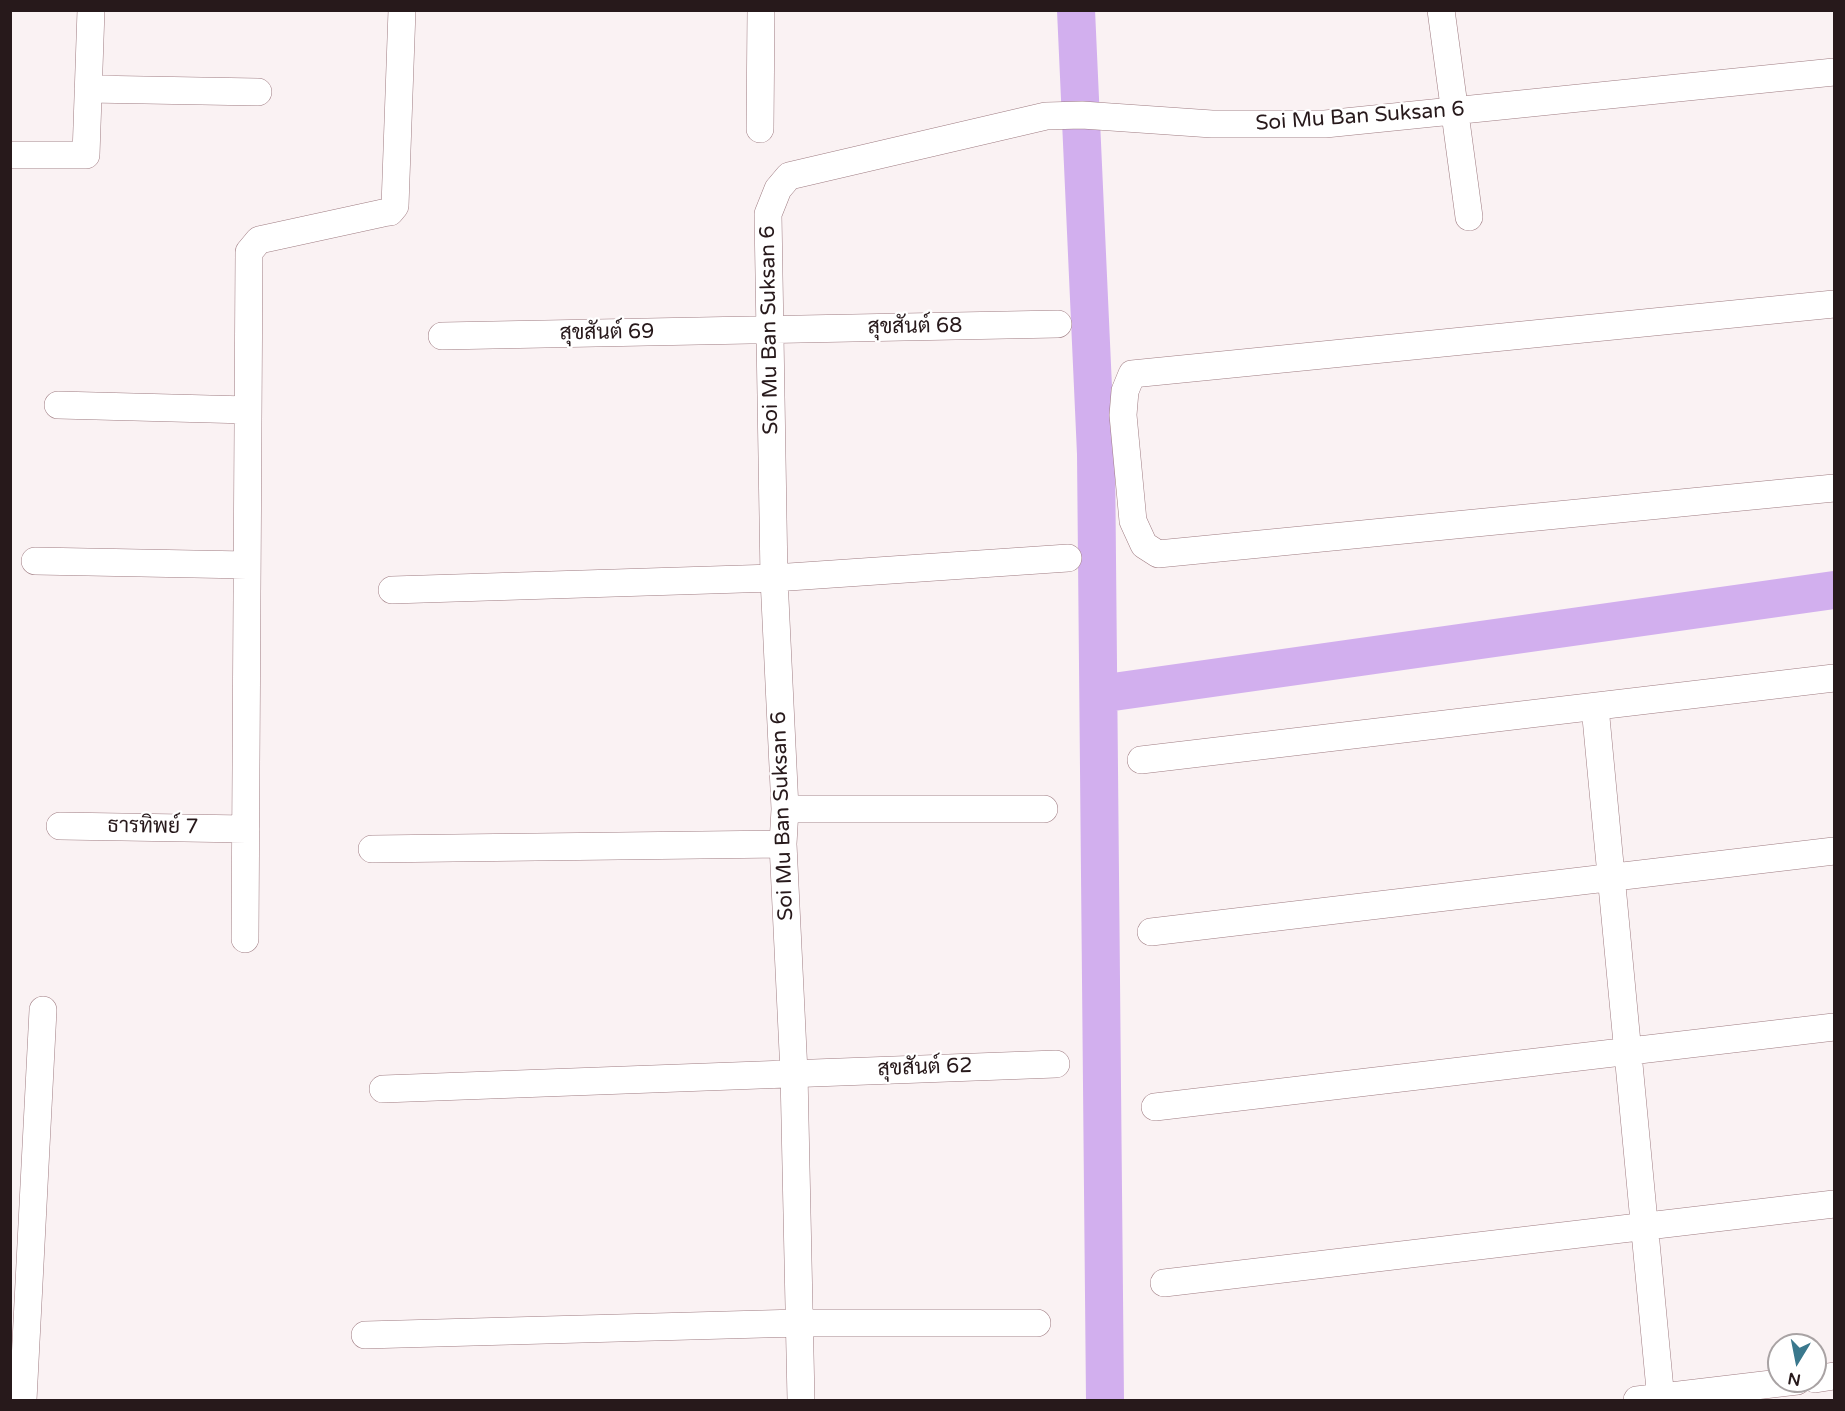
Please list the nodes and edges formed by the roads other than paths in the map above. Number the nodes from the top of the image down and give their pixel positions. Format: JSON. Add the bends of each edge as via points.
{"nodes":[{"id":1,"x":91,"y":10,"type":"edge"},
{"id":2,"x":402,"y":10,"type":"edge"},
{"id":3,"x":761,"y":10,"type":"edge"},
{"id":4,"x":1441,"y":10,"type":"edge"},
{"id":5,"x":1834,"y":72,"type":"edge"},
{"id":6,"x":88,"y":89,"type":"junction"},
{"id":7,"x":258,"y":92,"type":"dead end"},
{"id":8,"x":1456,"y":111,"type":"junction"},
{"id":9,"x":760,"y":129,"type":"dead end"},
{"id":10,"x":10,"y":154,"type":"edge"},
{"id":11,"x":1469,"y":217,"type":"dead end"},
{"id":12,"x":1834,"y":304,"type":"edge"},
{"id":13,"x":1058,"y":324,"type":"dead end"},
{"id":14,"x":771,"y":331,"type":"junction"},
{"id":15,"x":442,"y":336,"type":"dead end"},
{"id":16,"x":58,"y":405,"type":"dead end"},
{"id":17,"x":248,"y":410,"type":"junction"},
{"id":18,"x":1834,"y":489,"type":"edge"},
{"id":19,"x":1068,"y":558,"type":"dead end"},
{"id":20,"x":35,"y":561,"type":"dead end"},
{"id":21,"x":247,"y":565,"type":"junction"},
{"id":22,"x":774,"y":578,"type":"junction"},
{"id":23,"x":392,"y":590,"type":"dead end"},
{"id":24,"x":1834,"y":678,"type":"edge"},
{"id":25,"x":1594,"y":707,"type":"junction"},
{"id":26,"x":1141,"y":760,"type":"dead end"},
{"id":27,"x":785,"y":809,"type":"junction"},
{"id":28,"x":1044,"y":809,"type":"dead end"},
{"id":29,"x":60,"y":826,"type":"dead end"},
{"id":30,"x":246,"y":829,"type":"junction"},
{"id":31,"x":783,"y":844,"type":"junction"},
{"id":32,"x":372,"y":849,"type":"dead end"},
{"id":33,"x":1834,"y":851,"type":"edge"},
{"id":34,"x":1611,"y":878,"type":"junction"},
{"id":35,"x":1151,"y":932,"type":"dead end"},
{"id":36,"x":245,"y":939,"type":"dead end"},
{"id":37,"x":43,"y":1010,"type":"dead end"},
{"id":38,"x":1834,"y":1026,"type":"edge"},
{"id":39,"x":1627,"y":1051,"type":"junction"},
{"id":40,"x":1056,"y":1064,"type":"dead end"},
{"id":41,"x":794,"y":1073,"type":"junction"},
{"id":42,"x":383,"y":1089,"type":"dead end"},
{"id":43,"x":1155,"y":1107,"type":"dead end"},
{"id":44,"x":1834,"y":1203,"type":"edge"},
{"id":45,"x":1644,"y":1226,"type":"junction"},
{"id":46,"x":1164,"y":1283,"type":"dead end"},
{"id":47,"x":799,"y":1323,"type":"junction"},
{"id":48,"x":1037,"y":1323,"type":"dead end"},
{"id":49,"x":365,"y":1335,"type":"dead end"},
{"id":50,"x":1767,"y":1385,"type":"edge"},
{"id":51,"x":1653,"y":1400,"type":"edge"},
{"id":52,"x":23,"y":1401,"type":"edge"},
{"id":53,"x":801,"y":1401,"type":"edge"}],
"edges":[{"from":1,"to":6,"type":"street"},
{"from":2,"to":17,"type":"street","via":[[395,206],[390,212],[254,243],[249,252]]},
{"from":3,"to":9,"type":"street"},
{"from":4,"to":8,"type":"street"},
{"from":5,"to":8,"type":"street","name":"Soi Mu Ban Suksan 6"},
{"from":6,"to":7,"type":"street"},
{"from":6,"to":10,"type":"street","via":[[86,155]]},
{"from":8,"to":11,"type":"street"},
{"from":8,"to":14,"type":"street","name":"Soi Mu Ban Suksan 6","via":[[1325,124],[1212,124],[1046,116],[789,176],[778,189],[768,214]]},
{"from":12,"to":18,"type":"street","via":[[1132,375],[1125,391],[1123,415],[1133,521],[1144,545],[1158,554]]},
{"from":13,"to":14,"type":"street","name":"สุขสันต์ 68"},
{"from":14,"to":15,"type":"street","name":"สุขสันต์ 69"},
{"from":14,"to":22,"type":"street","name":"Soi Mu Ban Suksan 6"},
{"from":16,"to":17,"type":"street"},
{"from":17,"to":21,"type":"street"},
{"from":19,"to":22,"type":"street"},
{"from":20,"to":21,"type":"street"},
{"from":21,"to":30,"type":"street"},
{"from":22,"to":23,"type":"street"},
{"from":22,"to":27,"type":"street","name":"Soi Mu Ban Suksan 6"},
{"from":24,"to":25,"type":"street"},
{"from":25,"to":26,"type":"street"},
{"from":25,"to":34,"type":"street"},
{"from":27,"to":28,"type":"street"},
{"from":27,"to":31,"type":"street","name":"Soi Mu Ban Suksan 6"},
{"from":29,"to":30,"type":"street","name":"ธารทิพย์ 7"},
{"from":30,"to":36,"type":"street"},
{"from":31,"to":32,"type":"street"},
{"from":31,"to":41,"type":"street","name":"Soi Mu Ban Suksan 6"},
{"from":33,"to":34,"type":"street"},
{"from":34,"to":35,"type":"street"},
{"from":34,"to":39,"type":"street"},
{"from":37,"to":52,"type":"street"},
{"from":38,"to":39,"type":"street"},
{"from":39,"to":43,"type":"street"},
{"from":39,"to":45,"type":"street"},
{"from":40,"to":41,"type":"street","name":"สุขสันต์ 62"},
{"from":41,"to":42,"type":"street","name":"สุขสันต์ 62"},
{"from":41,"to":47,"type":"street","name":"Soi Mu Ban Suksan 6"},
{"from":44,"to":45,"type":"street"},
{"from":45,"to":46,"type":"street"},
{"from":45,"to":51,"type":"street"},
{"from":47,"to":48,"type":"street"},
{"from":47,"to":49,"type":"street"},
{"from":47,"to":53,"type":"street","name":"Soi Mu Ban Suksan 6"},
{"from":50,"to":51,"type":"street"}]}
